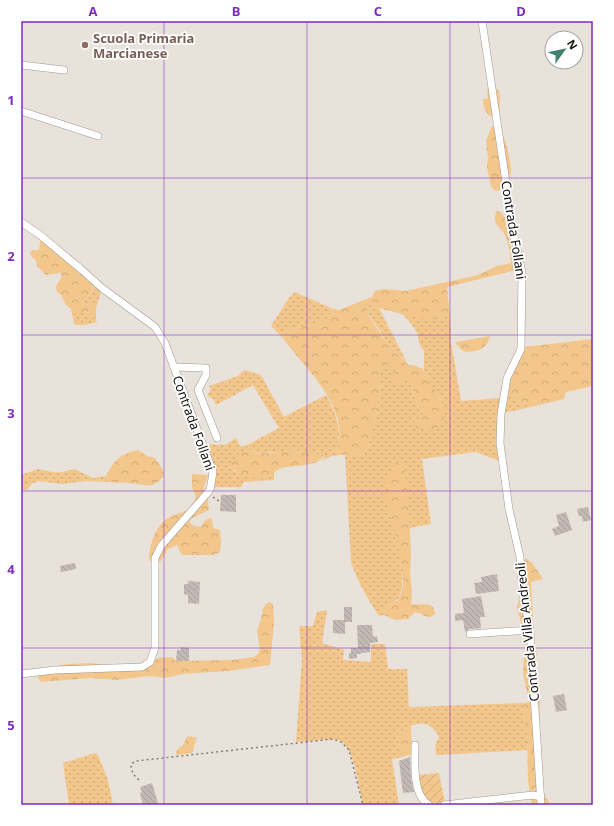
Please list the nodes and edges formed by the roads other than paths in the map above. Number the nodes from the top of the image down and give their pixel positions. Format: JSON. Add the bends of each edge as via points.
{"nodes":[{"id":1,"x":482,"y":21,"type":"edge"},
{"id":2,"x":21,"y":65,"type":"edge"},
{"id":3,"x":64,"y":70,"type":"dead end"},
{"id":4,"x":21,"y":111,"type":"edge"},
{"id":5,"x":98,"y":136,"type":"dead end"},
{"id":6,"x":21,"y":222,"type":"edge"},
{"id":7,"x":174,"y":368,"type":"junction"},
{"id":8,"x":217,"y":438,"type":"dead end"},
{"id":9,"x":506,"y":484,"type":"joint"},
{"id":10,"x":530,"y":630,"type":"junction"},
{"id":11,"x":470,"y":634,"type":"dead end"},
{"id":12,"x":21,"y":674,"type":"edge"},
{"id":13,"x":415,"y":745,"type":"dead end"},
{"id":14,"x":541,"y":797,"type":"junction"},
{"id":15,"x":429,"y":805,"type":"edge"},
{"id":16,"x":444,"y":805,"type":"edge"},
{"id":17,"x":541,"y":805,"type":"edge"}],
"edges":[{"from":1,"to":9,"type":"street","name":"Contrada Follani","via":[[514,236],[522,272],[521,349],[507,378],[500,414],[500,443]]},
{"from":2,"to":3,"type":"street"},
{"from":4,"to":5,"type":"street"},
{"from":6,"to":7,"type":"street","name":"Contrada Follani","via":[[155,327],[165,343]]},
{"from":7,"to":8,"type":"street","via":[[206,368],[206,375],[198,390]]},
{"from":7,"to":12,"type":"street","name":"Contrada Follani","via":[[213,472],[210,490],[161,546],[155,558],[156,648],[152,658],[142,667],[55,670]]},
{"from":9,"to":10,"type":"street","name":"Contrada Villa Andreoli"},
{"from":10,"to":11,"type":"street"},
{"from":10,"to":14,"type":"street","name":"Contrada Villa Andreoli"},
{"from":13,"to":15,"type":"street","via":[[417,785],[424,802]]},
{"from":14,"to":16,"type":"street","via":[[533,795]]},
{"from":14,"to":17,"type":"street","name":"Contrada Villa Andreoli"}]}
